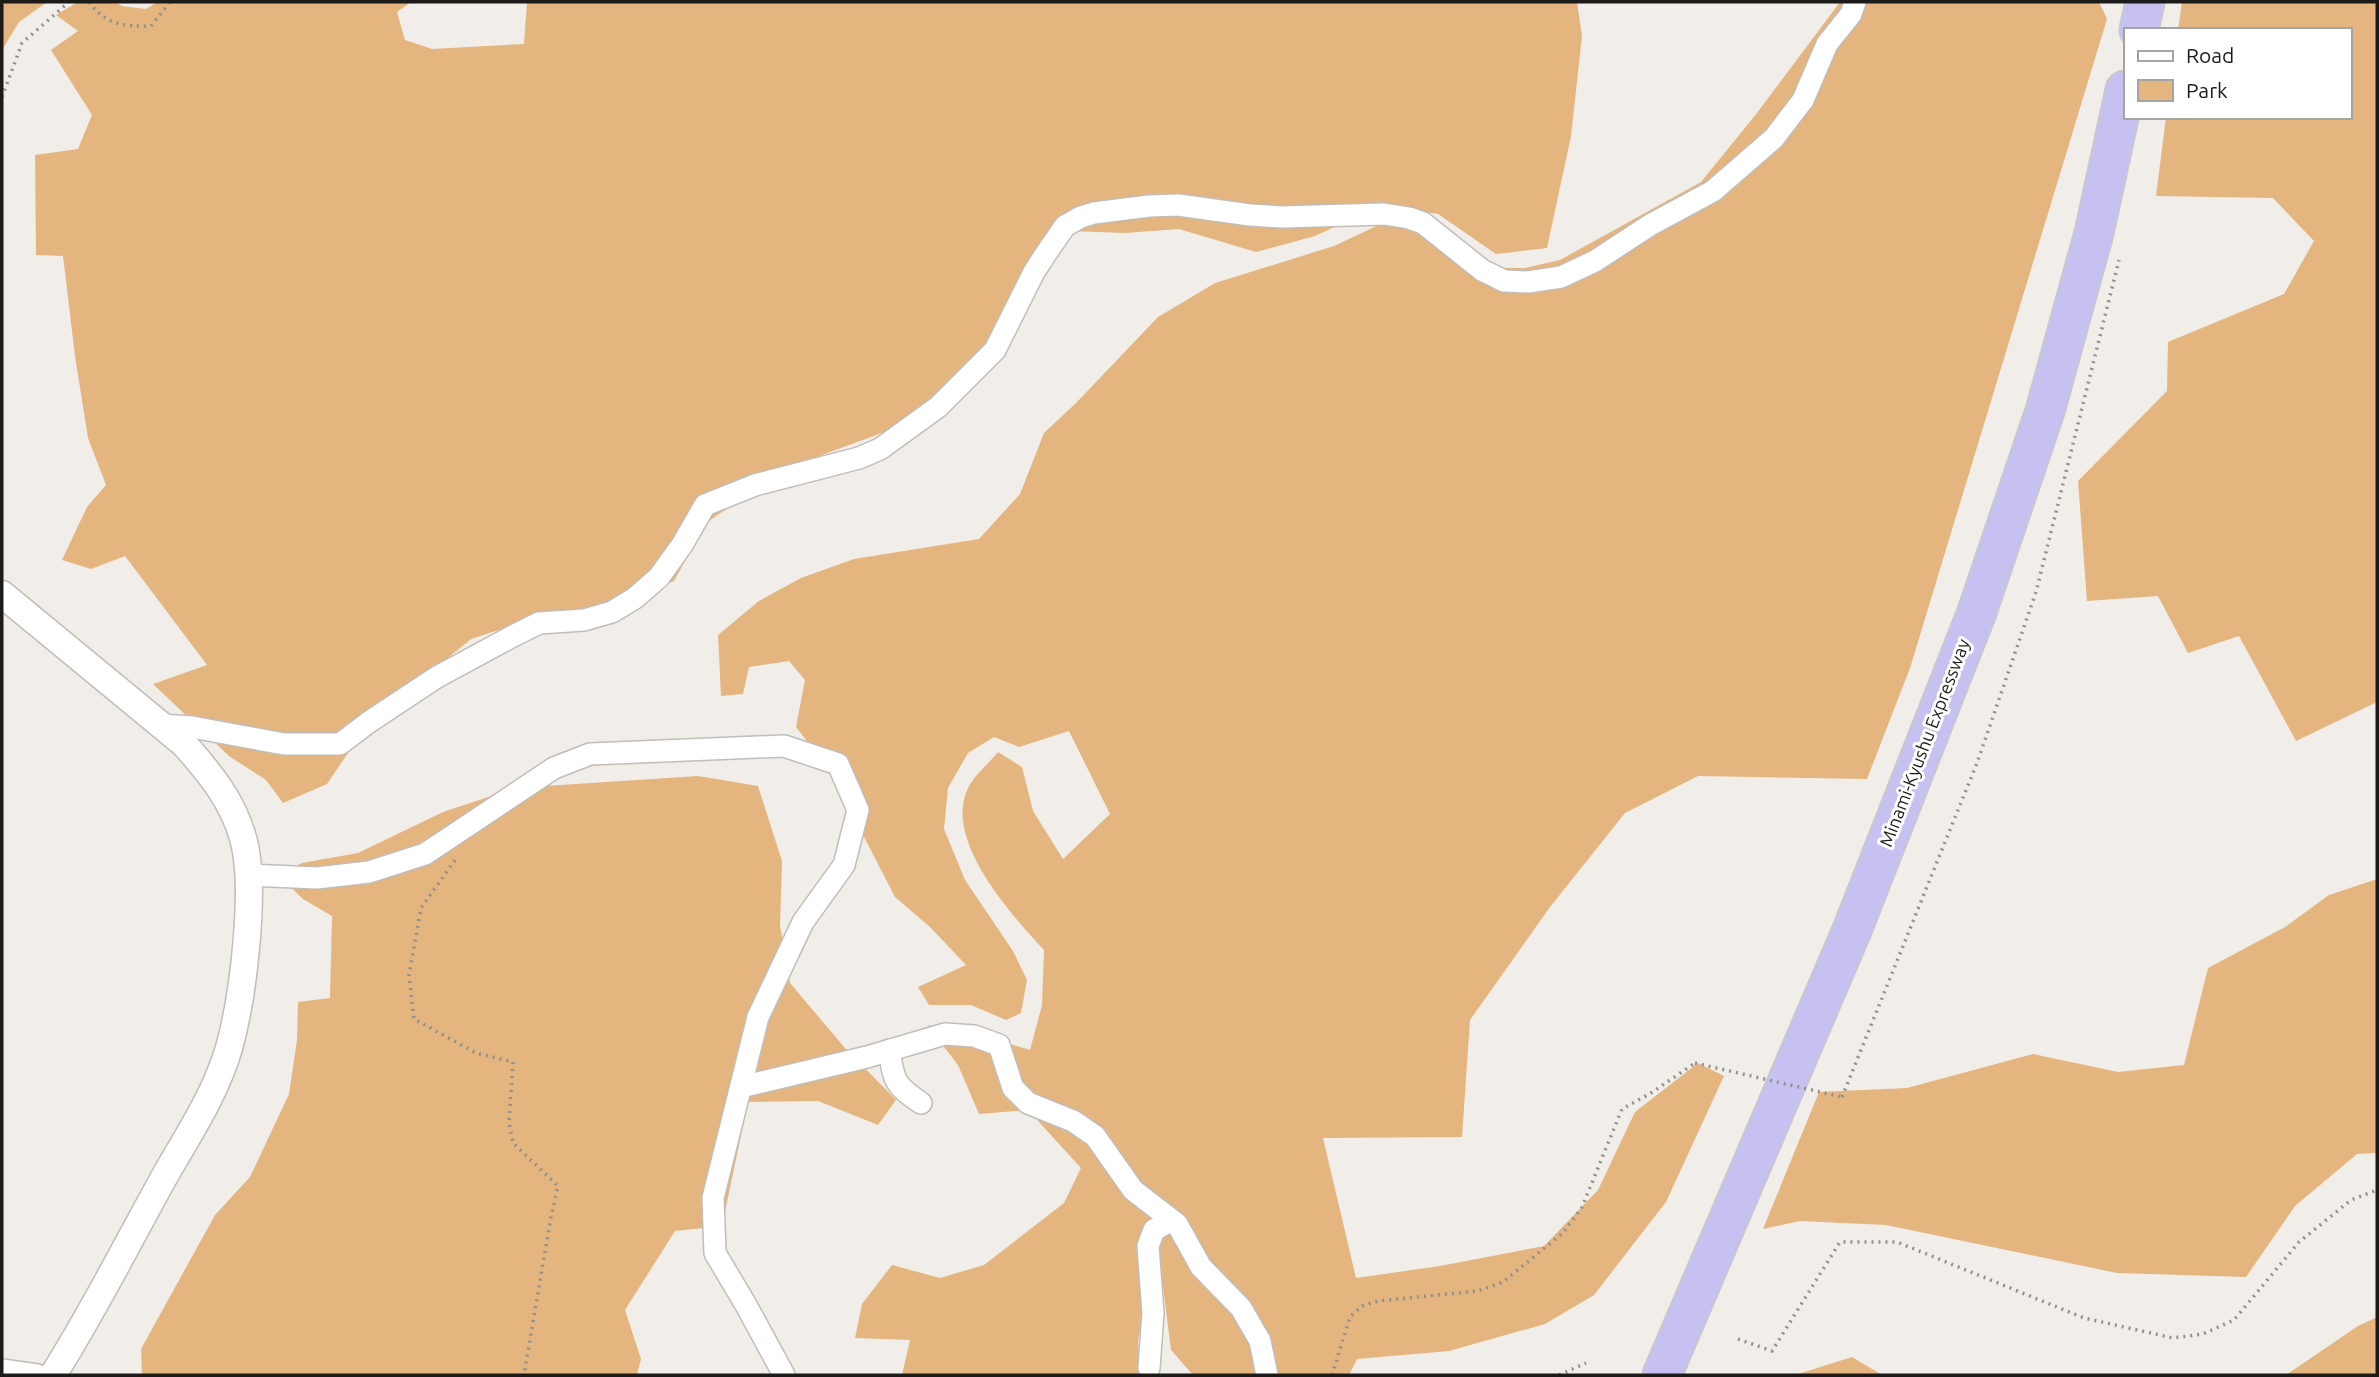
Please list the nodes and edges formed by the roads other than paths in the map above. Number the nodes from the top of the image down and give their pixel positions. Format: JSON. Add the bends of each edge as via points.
{"nodes":[{"id":1,"x":1855,"y":2,"type":"edge"},
{"id":2,"x":2145,"y":2,"type":"edge"},
{"id":3,"x":2138,"y":28,"type":"edge"},
{"id":4,"x":2124,"y":95,"type":"edge"},
{"id":5,"x":2,"y":594,"type":"edge"},
{"id":6,"x":160,"y":725,"type":"junction"},
{"id":7,"x":249,"y":875,"type":"junction"},
{"id":8,"x":889,"y":1050,"type":"junction"},
{"id":9,"x":741,"y":1087,"type":"junction"},
{"id":10,"x":921,"y":1102,"type":"dead end"},
{"id":11,"x":1172,"y":1220,"type":"junction"},
{"id":12,"x":1149,"y":1368,"type":"dead end"},
{"id":13,"x":2,"y":1370,"type":"edge"},
{"id":14,"x":37,"y":1375,"type":"edge"},
{"id":15,"x":53,"y":1375,"type":"edge"},
{"id":16,"x":784,"y":1375,"type":"edge"},
{"id":17,"x":1267,"y":1375,"type":"edge"},
{"id":18,"x":1662,"y":1375,"type":"edge"}],
"edges":[{"from":1,"to":6,"type":"street","via":[[1827,44],[1803,100],[1774,138],[1713,191],[1595,261],[1561,276],[1504,281],[1482,270],[1423,223],[1384,214],[1282,217],[1178,205],[1081,217],[1065,226],[1039,264],[995,350],[938,407],[880,449],[859,458],[755,485],[705,505],[659,577],[612,612],[584,620],[539,623],[513,635],[437,677],[340,744],[284,744]]},
{"from":2,"to":3,"type":"highway"},
{"from":4,"to":18,"type":"highway","name":"Minami-Kyushu Expressway","via":[[2094,233],[2045,411],[1977,612],[1852,930]]},
{"from":5,"to":6,"type":"street"},
{"from":6,"to":7,"type":"street","via":[[184,744],[216,782],[243,838]]},
{"from":7,"to":9,"type":"street","via":[[317,878],[369,872],[425,854],[554,768],[590,754],[784,746],[838,765],[858,810],[844,865],[803,922],[758,1017]]},
{"from":7,"to":15,"type":"street","via":[[240,996],[229,1049],[206,1103]]},
{"from":8,"to":9,"type":"street"},
{"from":8,"to":10,"type":"street","via":[[893,1076],[901,1090]]},
{"from":8,"to":11,"type":"street","via":[[945,1034],[974,1036],[999,1045],[1013,1088],[1028,1103],[1073,1121],[1095,1136],[1133,1190]]},
{"from":9,"to":16,"type":"street","via":[[713,1198],[715,1252]]},
{"from":11,"to":12,"type":"street","via":[[1154,1230],[1147,1246],[1153,1312]]},
{"from":11,"to":17,"type":"street","via":[[1201,1268],[1241,1308],[1260,1341]]},
{"from":13,"to":14,"type":"street"}]}
